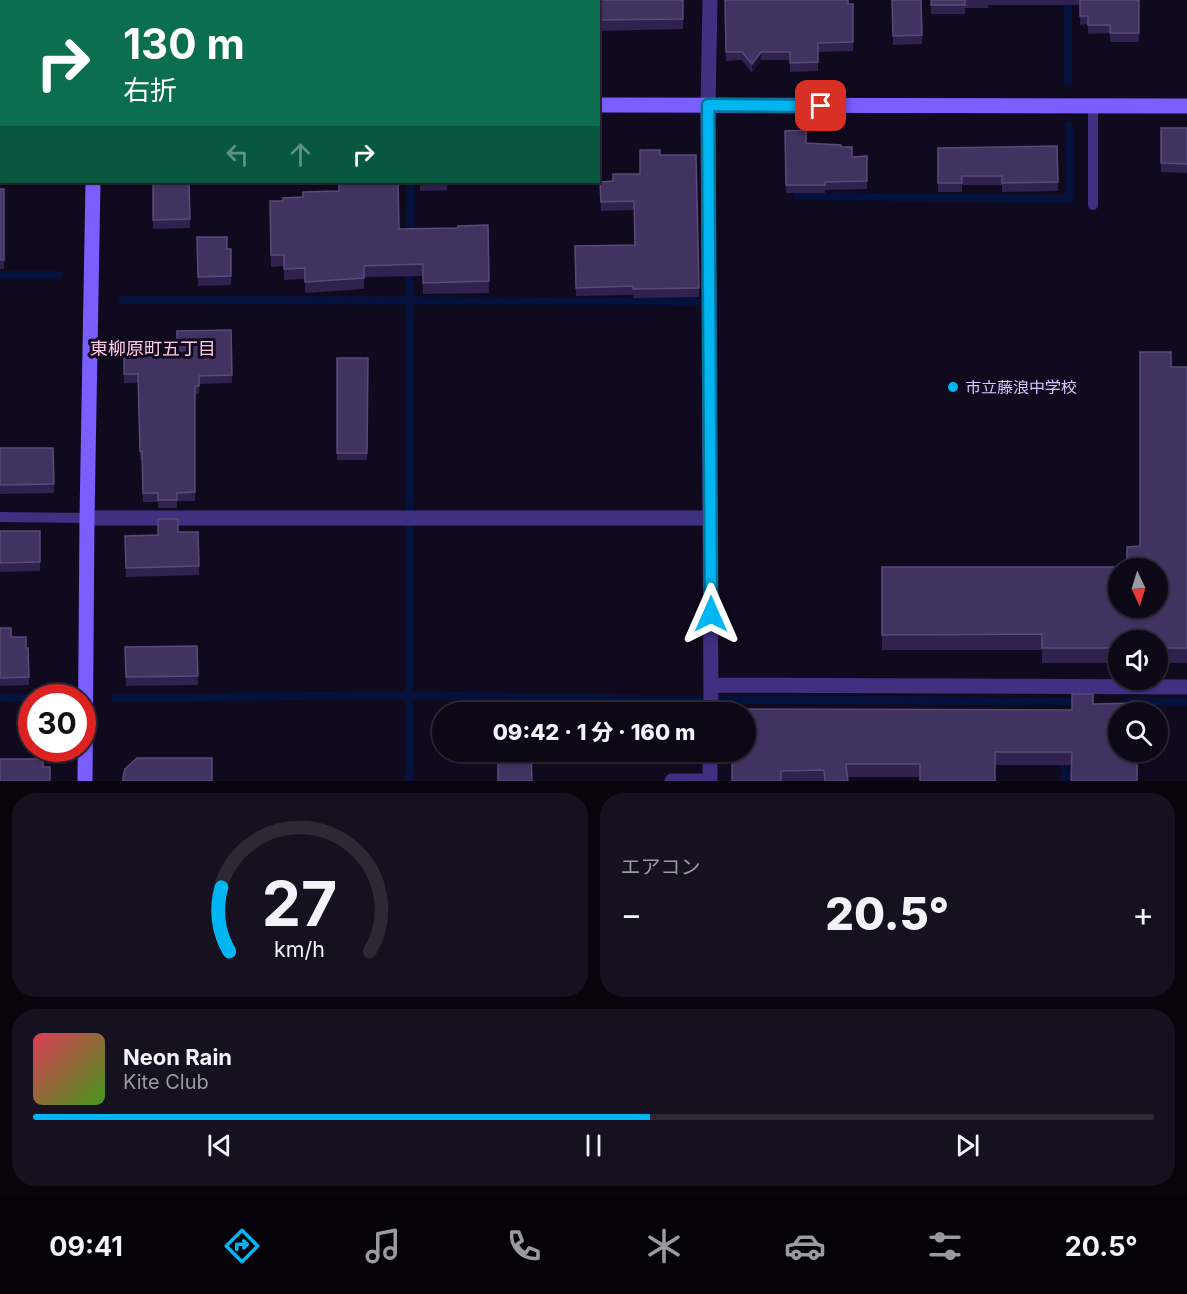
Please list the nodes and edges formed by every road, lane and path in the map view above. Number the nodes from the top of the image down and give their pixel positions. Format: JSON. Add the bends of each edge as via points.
{"nodes":[{"id":1,"x":710,"y":0,"type":"edge"},
{"id":2,"x":600,"y":105,"type":"edge"},
{"id":3,"x":708,"y":105,"type":"junction"},
{"id":4,"x":1187,"y":106,"type":"edge"},
{"id":5,"x":1093,"y":107,"type":"junction"},
{"id":6,"x":93,"y":183,"type":"edge"},
{"id":7,"x":1093,"y":205,"type":"dead end"},
{"id":8,"x":0,"y":517,"type":"edge"},
{"id":9,"x":87,"y":518,"type":"junction"},
{"id":10,"x":710,"y":518,"type":"junction"},
{"id":11,"x":711,"y":685,"type":"junction"},
{"id":12,"x":1187,"y":687,"type":"edge"},
{"id":13,"x":711,"y":702,"type":"edge"},
{"id":14,"x":710,"y":762,"type":"edge"},
{"id":15,"x":85,"y":781,"type":"edge"},
{"id":16,"x":672,"y":781,"type":"edge"},
{"id":17,"x":710,"y":781,"type":"edge"}],
"edges":[{"from":1,"to":3,"type":"street"},
{"from":2,"to":3,"type":"street"},
{"from":3,"to":5,"type":"street"},
{"from":3,"to":10,"type":"street"},
{"from":4,"to":5,"type":"street"},
{"from":5,"to":7,"type":"lane"},
{"from":6,"to":9,"type":"street"},
{"from":8,"to":9,"type":"lane"},
{"from":9,"to":10,"type":"street"},
{"from":9,"to":15,"type":"street"},
{"from":10,"to":11,"type":"street"},
{"from":11,"to":12,"type":"street"},
{"from":11,"to":13,"type":"street"},
{"from":14,"to":17,"type":"street"},
{"from":16,"to":17,"type":"street"}]}
